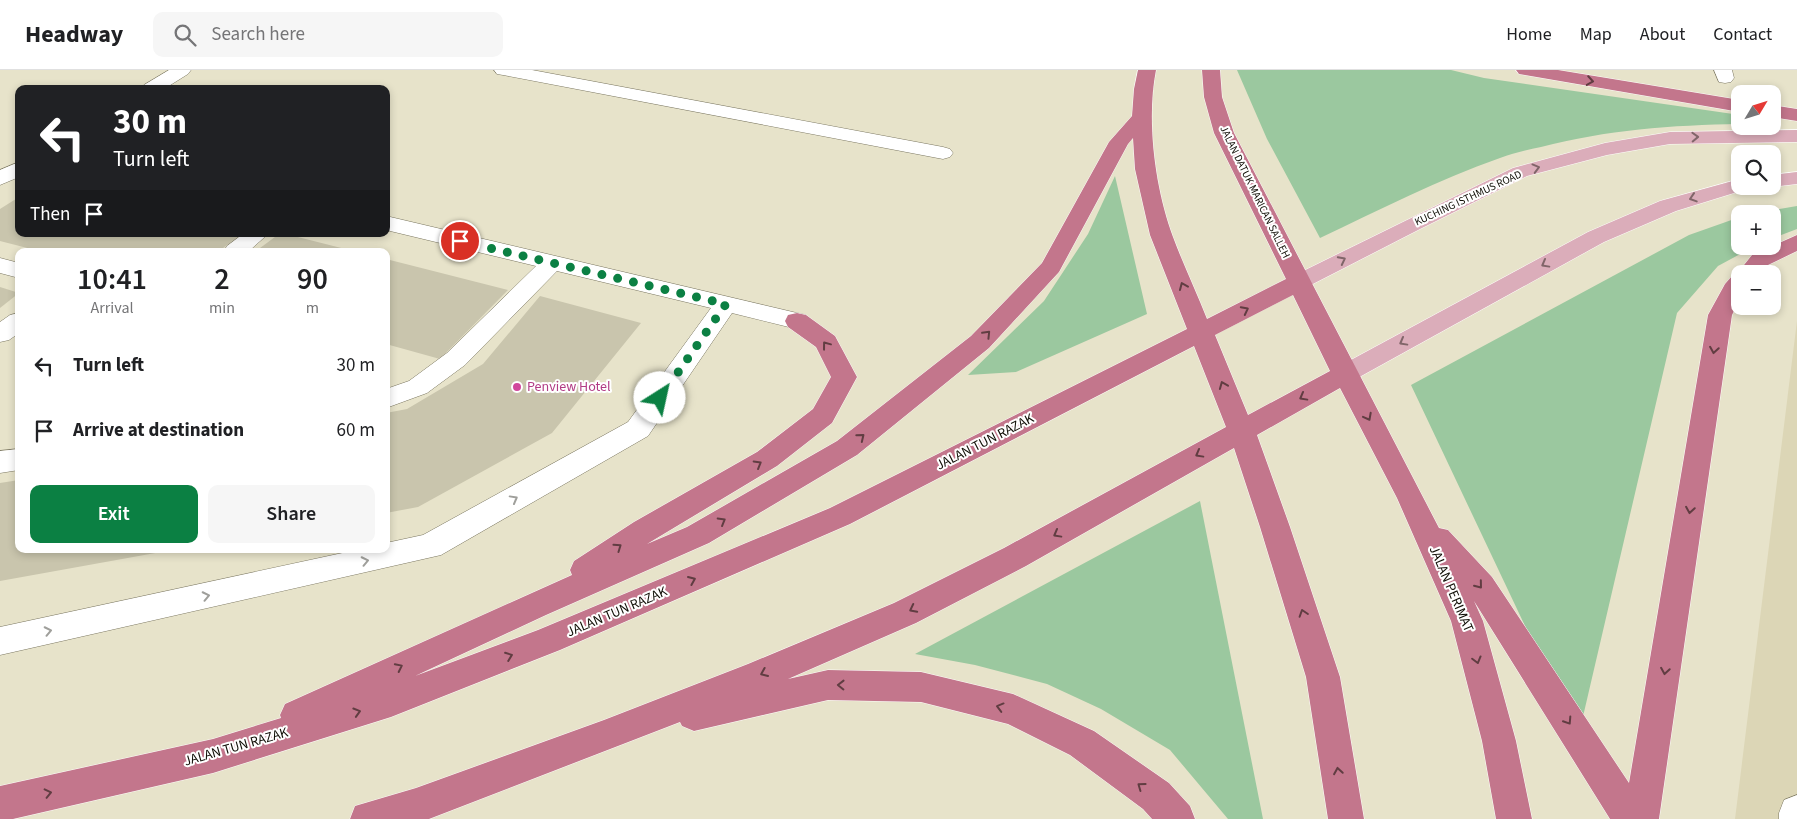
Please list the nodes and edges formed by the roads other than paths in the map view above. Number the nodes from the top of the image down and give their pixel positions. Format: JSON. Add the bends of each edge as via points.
{"nodes":[{"id":1,"x":182,"y":70,"type":"edge"},
{"id":2,"x":503,"y":70,"type":"edge"},
{"id":3,"x":1147,"y":70,"type":"edge"},
{"id":4,"x":1212,"y":70,"type":"edge"},
{"id":5,"x":1525,"y":70,"type":"edge"},
{"id":6,"x":158,"y":85,"type":"edge"},
{"id":7,"x":1731,"y":104,"type":"edge"},
{"id":8,"x":1781,"y":112,"type":"edge"},
{"id":9,"x":1797,"y":115,"type":"edge"},
{"id":10,"x":1142,"y":117,"type":"junction"},
{"id":11,"x":1797,"y":136,"type":"edge"},
{"id":12,"x":943,"y":153,"type":"dead end"},
{"id":13,"x":15,"y":170,"type":"edge"},
{"id":14,"x":1797,"y":178,"type":"edge"},
{"id":15,"x":0,"y":179,"type":"edge"},
{"id":16,"x":1781,"y":180,"type":"edge"},
{"id":17,"x":1731,"y":188,"type":"edge"},
{"id":18,"x":390,"y":224,"type":"edge"},
{"id":19,"x":253,"y":237,"type":"edge"},
{"id":20,"x":1797,"y":242,"type":"edge"},
{"id":21,"x":239,"y":248,"type":"edge"},
{"id":22,"x":552,"y":263,"type":"junction"},
{"id":23,"x":0,"y":265,"type":"edge"},
{"id":24,"x":1755,"y":265,"type":"edge"},
{"id":25,"x":15,"y":270,"type":"edge"},
{"id":26,"x":1299,"y":282,"type":"junction"},
{"id":27,"x":1731,"y":293,"type":"edge"},
{"id":28,"x":726,"y":304,"type":"junction"},
{"id":29,"x":797,"y":321,"type":"joint"},
{"id":30,"x":15,"y":324,"type":"edge"},
{"id":31,"x":1201,"y":332,"type":"junction"},
{"id":32,"x":0,"y":334,"type":"edge"},
{"id":33,"x":1346,"y":374,"type":"junction"},
{"id":34,"x":390,"y":379,"type":"edge"},
{"id":35,"x":418,"y":387,"type":"junction"},
{"id":36,"x":390,"y":397,"type":"edge"},
{"id":37,"x":1241,"y":430,"type":"junction"},
{"id":38,"x":15,"y":460,"type":"edge"},
{"id":39,"x":0,"y":462,"type":"edge"},
{"id":40,"x":1422,"y":523,"type":"junction"},
{"id":41,"x":535,"y":605,"type":"junction"},
{"id":42,"x":0,"y":641,"type":"edge"},
{"id":43,"x":604,"y":736,"type":"junction"},
{"id":44,"x":213,"y":756,"type":"junction"},
{"id":45,"x":0,"y":804,"type":"edge"},
{"id":46,"x":416,"y":812,"type":"edge"},
{"id":47,"x":1797,"y":813,"type":"edge"},
{"id":48,"x":368,"y":819,"type":"edge"},
{"id":49,"x":1177,"y":819,"type":"edge"},
{"id":50,"x":1346,"y":819,"type":"edge"},
{"id":51,"x":1514,"y":819,"type":"edge"},
{"id":52,"x":1631,"y":819,"type":"edge"},
{"id":53,"x":1642,"y":819,"type":"edge"},
{"id":54,"x":1796,"y":819,"type":"edge"}],
"edges":[{"from":1,"to":6,"type":"street"},
{"from":2,"to":12,"type":"street"},
{"from":3,"to":10,"type":"highway"},
{"from":4,"to":26,"type":"highway","name":"JALAN DATUK MARICAN SALLEH","via":[[1213,97],[1224,132]]},
{"from":5,"to":7,"type":"highway","one_way":true},
{"from":8,"to":9,"type":"highway"},
{"from":31,"to":10,"type":"highway","one_way":true,"via":[[1162,235],[1145,169]]},
{"from":41,"to":10,"type":"highway","one_way":true,"via":[[698,535],[847,448],[972,348],[1051,267],[1119,142]]},
{"from":26,"to":11,"type":"main road","name":"KUCHING ISTHMUS ROAD","one_way":true,"via":[[1520,172],[1606,149],[1670,138]]},
{"from":13,"to":15,"type":"street"},
{"from":14,"to":16,"type":"main road"},
{"from":17,"to":33,"type":"main road","one_way":true,"via":[[1668,206],[1596,237]]},
{"from":18,"to":22,"type":"street"},
{"from":19,"to":21,"type":"street"},
{"from":20,"to":24,"type":"highway"},
{"from":22,"to":28,"type":"street"},
{"from":22,"to":35,"type":"street","via":[[456,359]]},
{"from":23,"to":25,"type":"street"},
{"from":31,"to":26,"type":"highway","name":"JALAN TUN RAZAK","one_way":true},
{"from":26,"to":33,"type":"highway","name":"JALAN DATUK MARICAN SALLEH"},
{"from":27,"to":53,"type":"highway","one_way":true,"via":[[1720,315]]},
{"from":28,"to":29,"type":"street"},
{"from":42,"to":28,"type":"street","one_way":true,"via":[[430,546],[638,429]]},
{"from":41,"to":29,"type":"highway","one_way":true,"via":[[644,530],[766,459],[823,416],[844,377],[826,342]]},
{"from":30,"to":32,"type":"street"},
{"from":37,"to":31,"type":"highway","one_way":true},
{"from":44,"to":31,"type":"highway","name":"JALAN TUN RAZAK","one_way":true,"via":[[391,701],[709,573],[840,516]]},
{"from":33,"to":37,"type":"highway","one_way":true},
{"from":33,"to":40,"type":"highway","name":"JALAN PERIMAT","one_way":true},
{"from":34,"to":35,"type":"street"},
{"from":35,"to":36,"type":"street"},
{"from":37,"to":43,"type":"highway","one_way":true,"via":[[1015,557],[905,613],[760,675]]},
{"from":50,"to":37,"type":"highway","one_way":true,"via":[[1323,677]]},
{"from":38,"to":39,"type":"street"},
{"from":40,"to":51,"type":"highway","name":"JALAN PERIMAT","one_way":true,"via":[[1466,621],[1498,740]]},
{"from":40,"to":52,"type":"highway","one_way":true,"via":[[1481,586]]},
{"from":44,"to":41,"type":"highway","one_way":true},
{"from":43,"to":46,"type":"highway"},
{"from":49,"to":43,"type":"highway","one_way":true,"via":[[1156,796],[1082,744],[1013,710],[921,686],[828,685]]},
{"from":45,"to":44,"type":"highway","name":"JALAN TUN RAZAK","one_way":true},
{"from":46,"to":48,"type":"highway"},
{"from":47,"to":54,"type":"street"}]}
